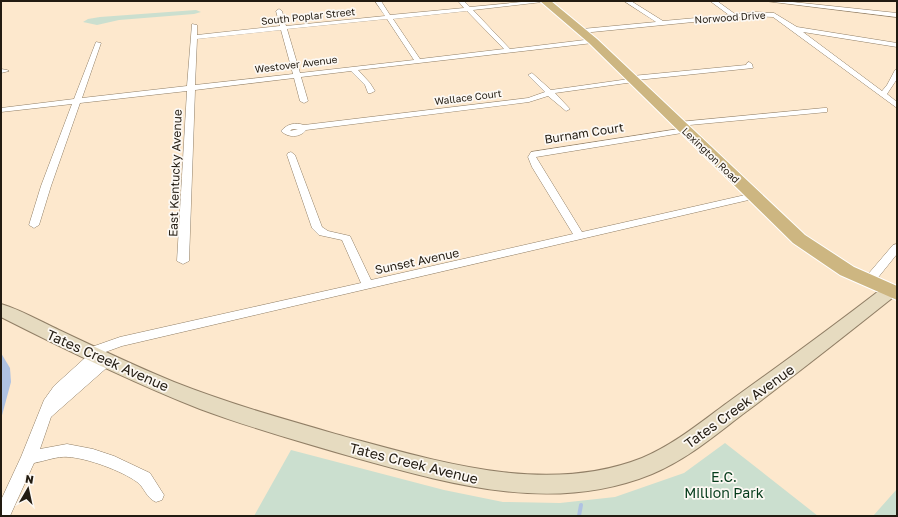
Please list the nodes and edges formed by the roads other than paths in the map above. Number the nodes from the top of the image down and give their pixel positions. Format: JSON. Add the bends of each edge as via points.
{"nodes":[{"id":1,"x":378,"y":1,"type":"edge"},
{"id":2,"x":461,"y":1,"type":"edge"},
{"id":3,"x":546,"y":1,"type":"edge"},
{"id":4,"x":627,"y":1,"type":"edge"},
{"id":5,"x":713,"y":1,"type":"edge"},
{"id":6,"x":768,"y":1,"type":"edge"},
{"id":7,"x":468,"y":9,"type":"junction"},
{"id":8,"x":279,"y":11,"type":"dead end"},
{"id":9,"x":733,"y":15,"type":"junction"},
{"id":10,"x":897,"y":15,"type":"edge"},
{"id":11,"x":388,"y":17,"type":"junction"},
{"id":12,"x":662,"y":23,"type":"junction"},
{"id":13,"x":194,"y":25,"type":"dead end"},
{"id":14,"x":283,"y":28,"type":"junction"},
{"id":15,"x":795,"y":29,"type":"junction"},
{"id":16,"x":582,"y":31,"type":"junction"},
{"id":17,"x":193,"y":37,"type":"junction"},
{"id":18,"x":593,"y":41,"type":"junction"},
{"id":19,"x":98,"y":43,"type":"dead end"},
{"id":20,"x":897,"y":45,"type":"edge"},
{"id":21,"x":508,"y":50,"type":"junction"},
{"id":22,"x":417,"y":60,"type":"junction"},
{"id":23,"x":749,"y":64,"type":"dead end"},
{"id":24,"x":353,"y":68,"type":"junction"},
{"id":25,"x":897,"y":71,"type":"edge"},
{"id":26,"x":296,"y":74,"type":"junction"},
{"id":27,"x":532,"y":75,"type":"dead end"},
{"id":28,"x":633,"y":79,"type":"junction"},
{"id":29,"x":191,"y":87,"type":"junction"},
{"id":30,"x":371,"y":91,"type":"dead end"},
{"id":31,"x":550,"y":92,"type":"junction"},
{"id":32,"x":882,"y":95,"type":"junction"},
{"id":33,"x":77,"y":101,"type":"junction"},
{"id":34,"x":304,"y":101,"type":"dead end"},
{"id":35,"x":897,"y":106,"type":"edge"},
{"id":36,"x":566,"y":109,"type":"dead end"},
{"id":37,"x":1,"y":110,"type":"edge"},
{"id":38,"x":824,"y":110,"type":"dead end"},
{"id":39,"x":682,"y":127,"type":"junction"},
{"id":40,"x":303,"y":128,"type":"dead end"},
{"id":41,"x":291,"y":155,"type":"dead end"},
{"id":42,"x":754,"y":196,"type":"junction"},
{"id":43,"x":34,"y":225,"type":"dead end"},
{"id":44,"x":580,"y":237,"type":"junction"},
{"id":45,"x":897,"y":247,"type":"edge"},
{"id":46,"x":183,"y":261,"type":"dead end"},
{"id":47,"x":868,"y":282,"type":"junction"},
{"id":48,"x":368,"y":285,"type":"junction"},
{"id":49,"x":893,"y":293,"type":"edge"},
{"id":50,"x":1,"y":310,"type":"edge"},
{"id":51,"x":96,"y":357,"type":"junction"},
{"id":52,"x":29,"y":457,"type":"junction"},
{"id":53,"x":156,"y":495,"type":"dead end"},
{"id":54,"x":2,"y":516,"type":"edge"}],
"edges":[{"from":1,"to":11,"type":"street"},
{"from":2,"to":7,"type":"street"},
{"from":3,"to":7,"type":"street","name":"South Poplar Street"},
{"from":3,"to":16,"type":"main road","name":"Lexington Road"},
{"from":4,"to":12,"type":"street"},
{"from":5,"to":9,"type":"street"},
{"from":6,"to":10,"type":"street"},
{"from":7,"to":11,"type":"street","name":"South Poplar Street"},
{"from":7,"to":21,"type":"street"},
{"from":8,"to":14,"type":"street"},
{"from":9,"to":12,"type":"street","name":"Norwood Drive"},
{"from":9,"to":15,"type":"street","name":"Norwood Drive","via":[[771,14]]},
{"from":11,"to":14,"type":"street","name":"South Poplar Street"},
{"from":11,"to":22,"type":"street"},
{"from":12,"to":16,"type":"street","name":"Norwood Drive"},
{"from":13,"to":17,"type":"street","name":"East Kentucky Avenue"},
{"from":14,"to":17,"type":"street","name":"South Poplar Street"},
{"from":14,"to":26,"type":"street"},
{"from":15,"to":20,"type":"street"},
{"from":15,"to":32,"type":"street","name":"Norwood Drive"},
{"from":16,"to":18,"type":"main road","name":"Lexington Road"},
{"from":17,"to":29,"type":"street","name":"East Kentucky Avenue"},
{"from":18,"to":21,"type":"street","name":"Westover Avenue"},
{"from":18,"to":28,"type":"main road","name":"Lexington Road"},
{"from":19,"to":33,"type":"street"},
{"from":21,"to":22,"type":"street","name":"Westover Avenue"},
{"from":22,"to":24,"type":"street","name":"Westover Avenue"},
{"from":23,"to":28,"type":"street","name":"Wallace Court","via":[[751,67]]},
{"from":24,"to":26,"type":"street","name":"Westover Avenue"},
{"from":24,"to":30,"type":"street","via":[[355,74],[368,83]]},
{"from":25,"to":32,"type":"street","via":[[890,86]]},
{"from":26,"to":29,"type":"street","name":"Westover Avenue"},
{"from":26,"to":34,"type":"street"},
{"from":27,"to":31,"type":"street"},
{"from":28,"to":31,"type":"street","name":"Wallace Court"},
{"from":28,"to":39,"type":"main road","name":"Lexington Road"},
{"from":29,"to":33,"type":"street","name":"Westover Avenue"},
{"from":29,"to":46,"type":"street","name":"East Kentucky Avenue"},
{"from":31,"to":36,"type":"street"},
{"from":31,"to":40,"type":"street","name":"Wallace Court","via":[[529,100]]},
{"from":32,"to":35,"type":"street","name":"Norwood Drive"},
{"from":33,"to":37,"type":"street","name":"Westover Avenue"},
{"from":33,"to":43,"type":"street"},
{"from":38,"to":39,"type":"street"},
{"from":39,"to":42,"type":"main road","name":"Lexington Road"},
{"from":39,"to":44,"type":"street","name":"Burnam Court","via":[[534,154],[532,157],[537,167]]},
{"from":41,"to":48,"type":"street","via":[[317,228],[324,234],[346,238]]},
{"from":42,"to":44,"type":"street","name":"Sunset Avenue"},
{"from":42,"to":47,"type":"main road","name":"Lexington Road","via":[[798,239]]},
{"from":44,"to":48,"type":"street","name":"Sunset Avenue"},
{"from":45,"to":47,"type":"street"},
{"from":47,"to":49,"type":"main road","name":"Lexington Road"},
{"from":48,"to":51,"type":"street","name":"Sunset Avenue","via":[[120,342]]},
{"from":49,"to":51,"type":"main road","name":"Tates Creek Avenue","via":[[670,456],[639,469],[580,483],[509,484],[441,472],[217,407]]},
{"from":50,"to":51,"type":"main road","name":"Tates Creek Avenue"},
{"from":51,"to":52,"type":"street","via":[[45,417]]},
{"from":52,"to":53,"type":"street","via":[[67,450],[93,455],[144,478]]},
{"from":52,"to":54,"type":"street"}]}
